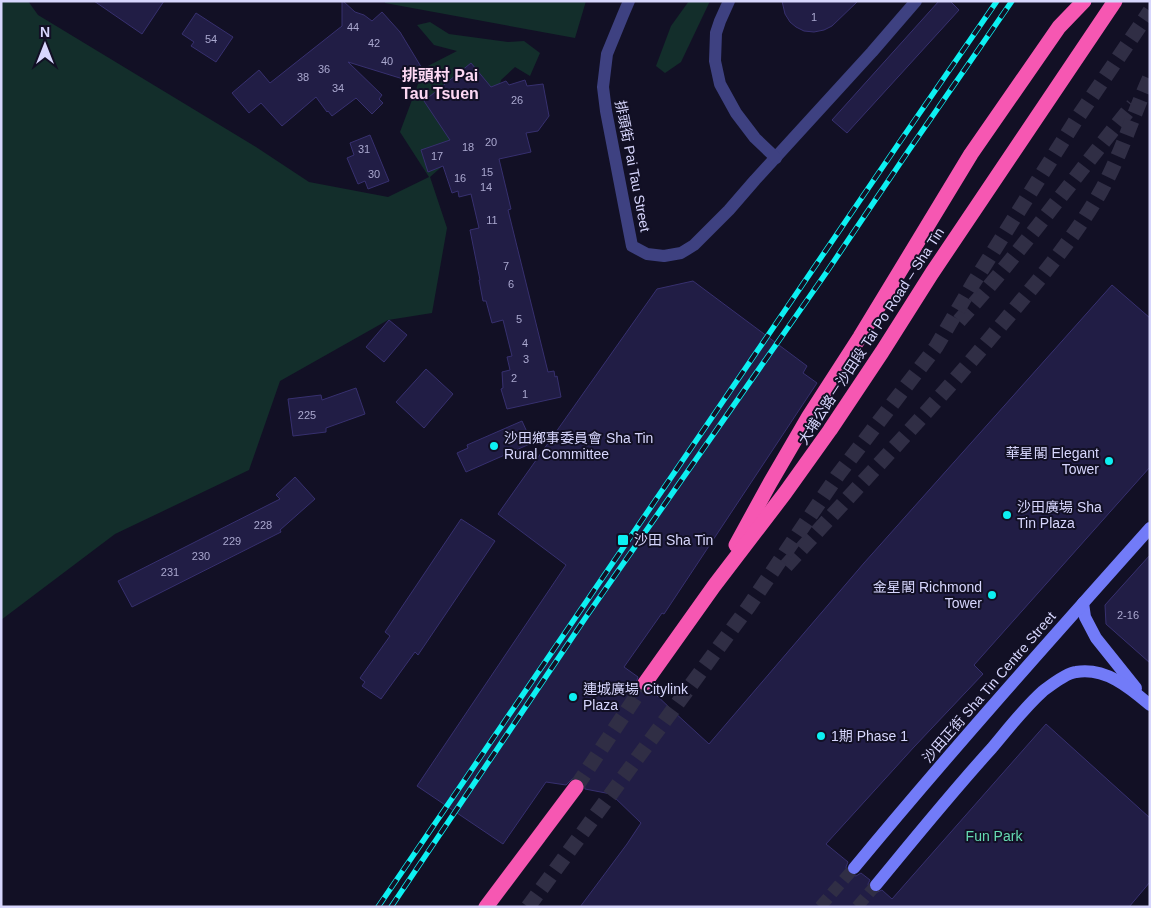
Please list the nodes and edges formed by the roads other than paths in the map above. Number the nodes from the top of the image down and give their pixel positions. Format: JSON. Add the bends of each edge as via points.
{"nodes":[{"id":1,"x":629,"y":1,"type":"edge"},
{"id":2,"x":729,"y":1,"type":"edge"},
{"id":3,"x":916,"y":1,"type":"edge"},
{"id":4,"x":1072,"y":1,"type":"edge"},
{"id":5,"x":1084,"y":1,"type":"edge"},
{"id":6,"x":1115,"y":1,"type":"edge"},
{"id":7,"x":1059,"y":27,"type":"junction"},
{"id":8,"x":776,"y":158,"type":"junction"},
{"id":9,"x":1150,"y":528,"type":"edge"},
{"id":10,"x":714,"y":586,"type":"junction"},
{"id":11,"x":1082,"y":603,"type":"junction"},
{"id":12,"x":645,"y":684,"type":"tunnel mouth"},
{"id":13,"x":1149,"y":704,"type":"edge"},
{"id":14,"x":576,"y":787,"type":"tunnel mouth"},
{"id":15,"x":854,"y":868,"type":"tunnel mouth"},
{"id":16,"x":876,"y":885,"type":"tunnel mouth"},
{"id":17,"x":486,"y":907,"type":"edge"}],
"edges":[{"from":1,"to":8,"type":"street","name":"排頭街 Pai Tau Street","via":[[607,54],[604,87],[632,246],[647,254],[681,253],[694,245],[729,210]]},
{"from":2,"to":8,"type":"street","via":[[716,33],[715,61],[720,84],[736,113]]},
{"from":3,"to":8,"type":"street","name":"排頭街 Pai Tau Street"},
{"from":4,"to":7,"type":"highway"},
{"from":5,"to":7,"type":"highway"},
{"from":6,"to":10,"type":"highway","name":"大埔公路－沙田段 Tai Po Road – Sha Tin","via":[[830,430]]},
{"from":7,"to":10,"type":"highway","via":[[971,154],[809,416]]},
{"from":9,"to":11,"type":"main road","name":"沙田正街 Sha Tin Centre Street"},
{"from":10,"to":12,"type":"highway","name":"大埔公路－沙田段 Tai Po Road – Sha Tin"},
{"from":11,"to":13,"type":"main road","via":[[1096,638]]},
{"from":11,"to":15,"type":"main road","name":"沙田正街 Sha Tin Centre Street"},
{"from":13,"to":16,"type":"main road","via":[[1112,678],[1096,672],[1074,672],[1059,679],[1029,706]]},
{"from":14,"to":17,"type":"highway"}]}
